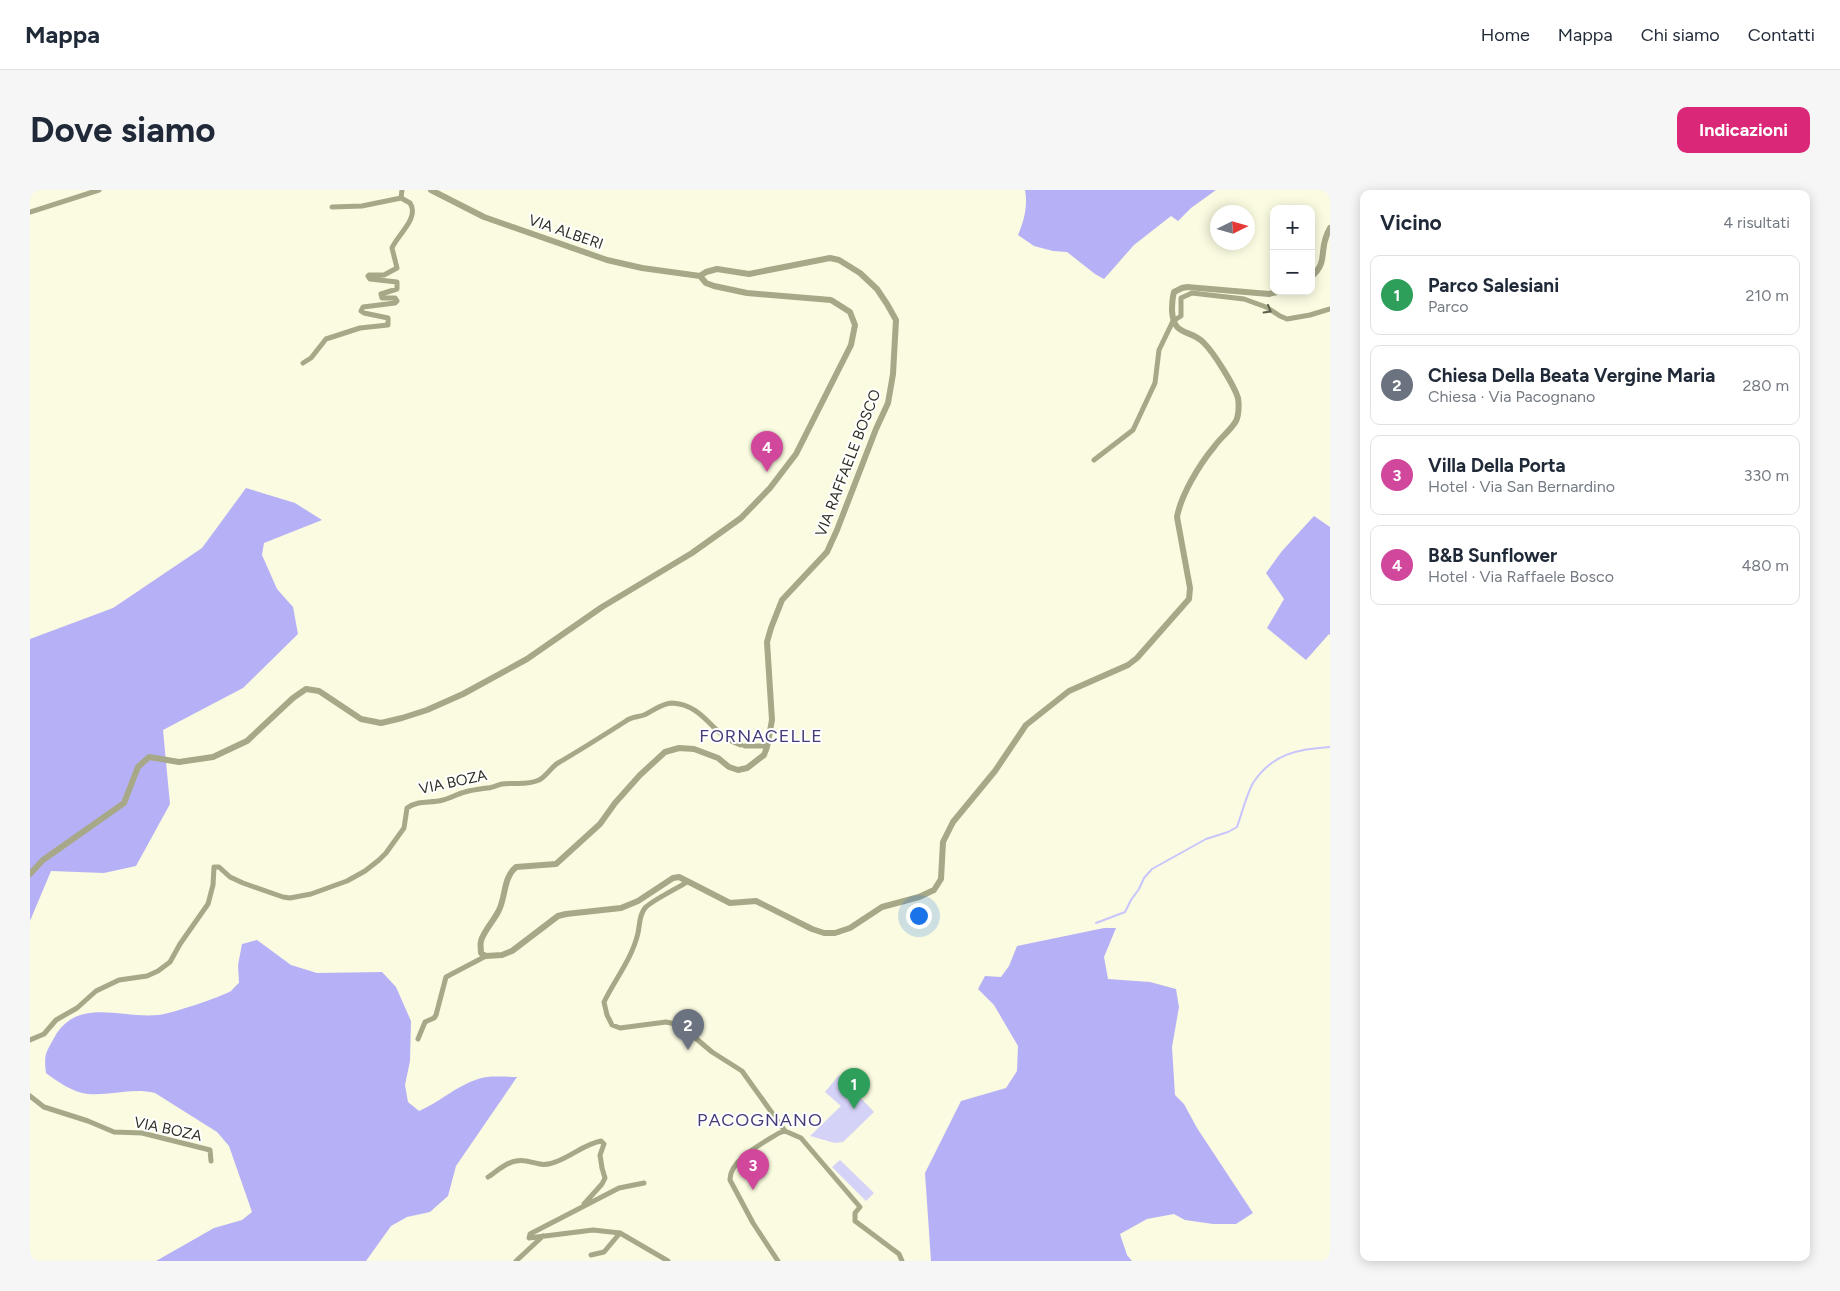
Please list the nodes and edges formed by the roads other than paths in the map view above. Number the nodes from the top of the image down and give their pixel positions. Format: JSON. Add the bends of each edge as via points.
{"nodes":[{"id":1,"x":99,"y":190,"type":"edge"},
{"id":2,"x":402,"y":190,"type":"edge"},
{"id":3,"x":431,"y":190,"type":"edge"},
{"id":4,"x":401,"y":198,"type":"junction"},
{"id":5,"x":332,"y":207,"type":"dead end"},
{"id":6,"x":30,"y":212,"type":"edge"},
{"id":7,"x":1330,"y":228,"type":"edge"},
{"id":8,"x":1315,"y":274,"type":"edge"},
{"id":9,"x":700,"y":276,"type":"junction"},
{"id":10,"x":1270,"y":294,"type":"edge"},
{"id":11,"x":1330,"y":309,"type":"edge"},
{"id":12,"x":1173,"y":321,"type":"junction"},
{"id":13,"x":303,"y":363,"type":"dead end"},
{"id":14,"x":1094,"y":460,"type":"dead end"},
{"id":15,"x":767,"y":748,"type":"junction"},
{"id":16,"x":30,"y":874,"type":"edge"},
{"id":17,"x":687,"y":882,"type":"junction"},
{"id":18,"x":486,"y":956,"type":"junction"},
{"id":19,"x":418,"y":1039,"type":"dead end"},
{"id":20,"x":30,"y":1040,"type":"edge"},
{"id":21,"x":30,"y":1096,"type":"edge"},
{"id":22,"x":785,"y":1131,"type":"junction"},
{"id":23,"x":211,"y":1161,"type":"dead end"},
{"id":24,"x":488,"y":1177,"type":"dead end"},
{"id":25,"x":644,"y":1183,"type":"dead end"},
{"id":26,"x":584,"y":1205,"type":"junction"},
{"id":27,"x":620,"y":1233,"type":"junction"},
{"id":28,"x":543,"y":1236,"type":"junction"},
{"id":29,"x":591,"y":1255,"type":"dead end"},
{"id":30,"x":516,"y":1261,"type":"edge"},
{"id":31,"x":668,"y":1261,"type":"edge"},
{"id":32,"x":778,"y":1261,"type":"edge"},
{"id":33,"x":902,"y":1261,"type":"edge"}],
"edges":[{"from":1,"to":6,"type":"street"},
{"from":2,"to":4,"type":"street"},
{"from":3,"to":9,"type":"street","name":"VIA ALBERI","via":[[484,217],[607,260]]},
{"from":4,"to":5,"type":"street","via":[[362,206]]},
{"from":4,"to":13,"type":"street","via":[[410,203],[412,209],[411,218],[392,248],[397,268],[390,274],[368,276],[370,279],[397,282],[396,289],[381,294],[382,298],[395,298],[397,301],[361,310],[388,318],[388,325],[360,328],[326,340]]},
{"from":7,"to":8,"type":"street","via":[[1324,237],[1326,261],[1323,269]]},
{"from":9,"to":15,"type":"street","name":"VIA RAFFAELE BOSCO","via":[[717,270],[749,274],[830,258],[839,260],[877,289],[896,320],[888,403],[838,530],[827,552],[782,600],[771,628],[767,642],[772,720]]},
{"from":9,"to":16,"type":"street","via":[[714,286],[747,293],[831,300],[850,312],[855,325],[852,345],[796,454],[741,518],[527,659],[427,710],[381,723],[361,719],[319,691],[306,688],[248,741],[213,758],[179,762],[149,757],[138,767],[124,803],[43,860]]},
{"from":10,"to":12,"type":"street","via":[[1182,288],[1173,296]]},
{"from":12,"to":11,"type":"street","one_way":true,"via":[[1181,316],[1180,298],[1192,293],[1244,299],[1287,319]]},
{"from":12,"to":14,"type":"street","via":[[1159,350],[1155,383],[1132,430]]},
{"from":12,"to":17,"type":"street","via":[[1176,328],[1196,336],[1208,347],[1238,401],[1236,421],[1213,448],[1179,508],[1190,588],[1189,599],[1184,606],[1128,665],[1069,691],[1026,725],[953,822],[943,842],[941,879],[934,890],[882,907],[850,928],[824,933],[756,901],[730,903]]},
{"from":15,"to":18,"type":"street","via":[[764,755],[744,770],[729,767],[718,758],[694,749],[679,748],[665,752],[621,796],[600,824],[556,864],[516,867],[511,871],[500,910],[481,942],[481,953]]},
{"from":15,"to":20,"type":"street","name":"VIA BOZA","via":[[743,745],[729,739],[696,710],[669,703],[627,720],[557,763],[536,781],[503,784],[466,791],[443,800],[413,804],[407,808],[404,828],[379,860],[347,881],[318,892],[283,897],[243,883],[214,867],[208,904],[170,962],[147,976],[119,980],[96,991],[77,1008],[56,1020],[44,1034]]},
{"from":17,"to":18,"type":"street","via":[[673,878],[621,908],[558,916],[512,951]]},
{"from":17,"to":22,"type":"street","via":[[646,906],[641,914],[630,956],[604,1002],[607,1015],[612,1025],[620,1028],[666,1022],[680,1025],[742,1072]]},
{"from":18,"to":19,"type":"street","via":[[446,977],[436,1015],[425,1022]]},
{"from":21,"to":23,"type":"street","name":"VIA BOZA","via":[[44,1107],[114,1132],[142,1133],[210,1150]]},
{"from":22,"to":32,"type":"street","via":[[738,1160],[730,1175],[753,1223]]},
{"from":22,"to":33,"type":"street","via":[[801,1138],[860,1207],[854,1213],[855,1221],[899,1254]]},
{"from":24,"to":26,"type":"street","via":[[516,1161],[543,1166],[601,1142],[604,1144],[600,1155],[605,1178]]},
{"from":25,"to":26,"type":"street","via":[[618,1188]]},
{"from":26,"to":28,"type":"street","via":[[530,1234],[530,1238]]},
{"from":27,"to":28,"type":"street","via":[[593,1230]]},
{"from":27,"to":29,"type":"street","via":[[604,1252]]},
{"from":27,"to":31,"type":"street"},
{"from":28,"to":30,"type":"street"}]}
